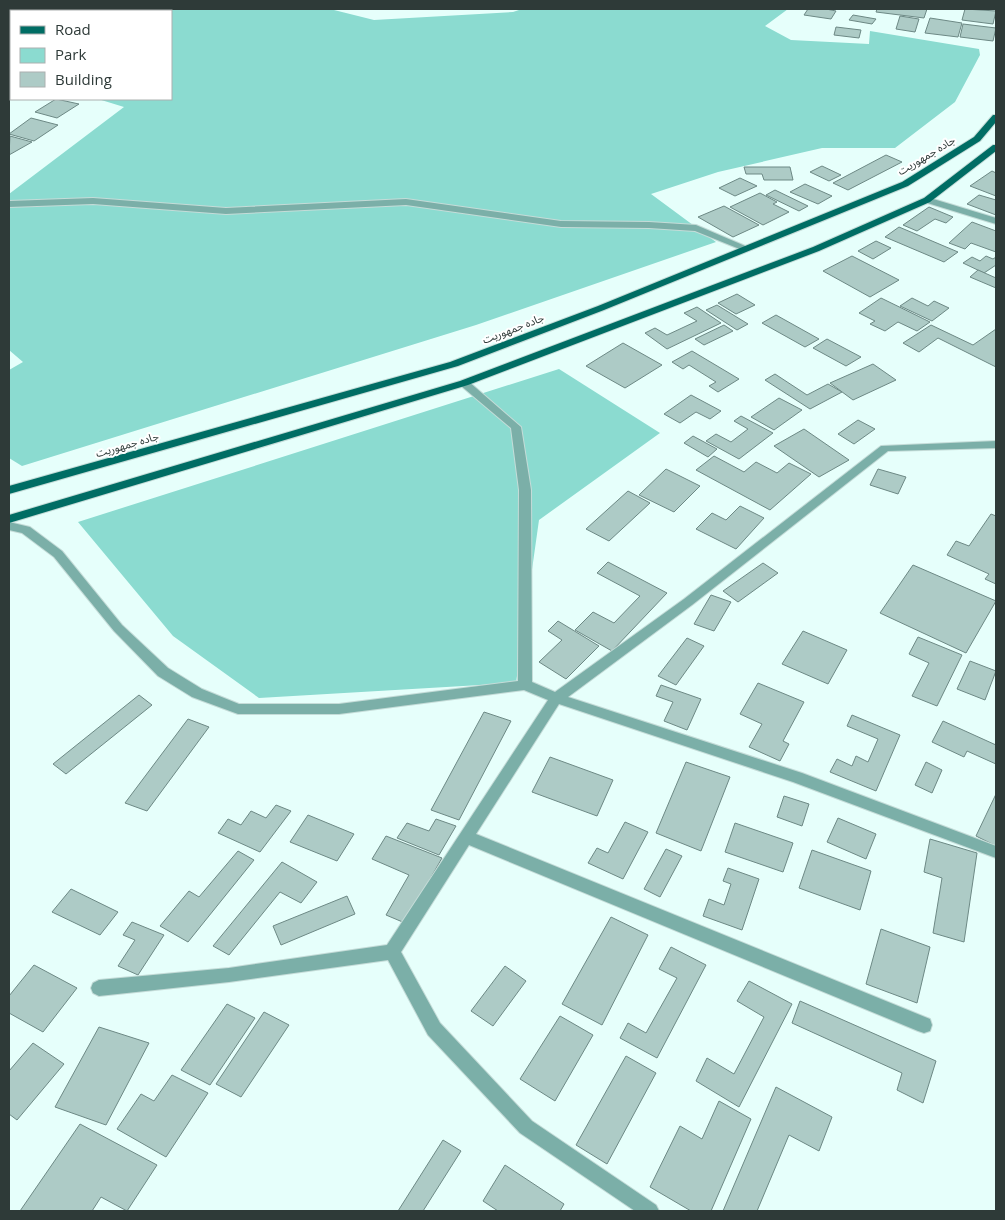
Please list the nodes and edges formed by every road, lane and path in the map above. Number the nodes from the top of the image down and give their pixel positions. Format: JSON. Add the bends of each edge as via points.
{"nodes":[{"id":1,"x":996,"y":117,"type":"edge"},
{"id":2,"x":996,"y":147,"type":"edge"},
{"id":3,"x":926,"y":200,"type":"junction"},
{"id":4,"x":9,"y":204,"type":"edge"},
{"id":5,"x":996,"y":221,"type":"edge"},
{"id":6,"x":745,"y":248,"type":"junction"},
{"id":7,"x":464,"y":383,"type":"junction"},
{"id":8,"x":996,"y":444,"type":"edge"},
{"id":9,"x":9,"y":490,"type":"edge"},
{"id":10,"x":9,"y":519,"type":"edge"},
{"id":11,"x":9,"y":526,"type":"edge"},
{"id":12,"x":525,"y":685,"type":"junction"},
{"id":13,"x":556,"y":698,"type":"junction"},
{"id":14,"x":467,"y":837,"type":"junction"},
{"id":15,"x":996,"y":852,"type":"edge"},
{"id":16,"x":392,"y":952,"type":"junction"},
{"id":17,"x":99,"y":988,"type":"dead end"},
{"id":18,"x":924,"y":1025,"type":"dead end"},
{"id":19,"x":650,"y":1211,"type":"edge"}],
"edges":[{"from":1,"to":6,"type":"main road","name":"جاده جمهوریت","via":[[977,139],[905,184]]},
{"from":2,"to":3,"type":"main road"},
{"from":3,"to":5,"type":"street"},
{"from":3,"to":7,"type":"main road","via":[[816,249]]},
{"from":4,"to":6,"type":"street","via":[[93,201],[226,212],[406,202],[561,224],[696,228]]},
{"from":6,"to":9,"type":"main road","name":"جاده جمهوریت","via":[[454,364]]},
{"from":7,"to":10,"type":"main road"},
{"from":7,"to":12,"type":"street","via":[[516,427],[525,490]]},
{"from":8,"to":13,"type":"street","via":[[885,448],[688,602]]},
{"from":11,"to":12,"type":"street","via":[[26,530],[58,554],[118,628],[163,672],[197,693],[238,709],[339,709]]},
{"from":12,"to":13,"type":"street"},
{"from":13,"to":14,"type":"street"},
{"from":13,"to":15,"type":"street","via":[[797,777]]},
{"from":14,"to":16,"type":"street"},
{"from":14,"to":18,"type":"street"},
{"from":16,"to":17,"type":"street"},
{"from":16,"to":19,"type":"street","via":[[434,1029],[526,1126]]}]}
